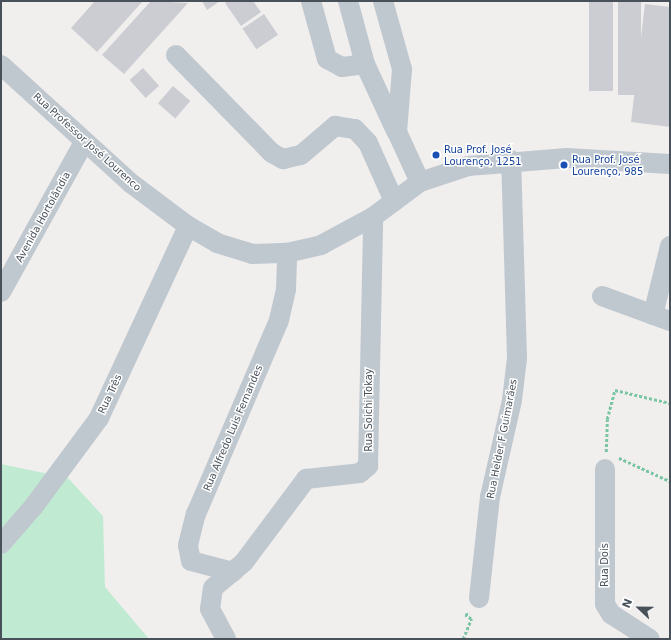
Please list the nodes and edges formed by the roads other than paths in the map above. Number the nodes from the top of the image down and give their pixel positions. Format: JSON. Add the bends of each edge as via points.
{"nodes":[{"id":1,"x":311,"y":1,"type":"edge"},
{"id":2,"x":348,"y":1,"type":"edge"},
{"id":3,"x":384,"y":1,"type":"edge"},
{"id":4,"x":176,"y":55,"type":"dead end"},
{"id":5,"x":365,"y":64,"type":"junction"},
{"id":6,"x":1,"y":65,"type":"edge"},
{"id":7,"x":397,"y":132,"type":"junction"},
{"id":8,"x":84,"y":142,"type":"junction"},
{"id":9,"x":512,"y":160,"type":"junction"},
{"id":10,"x":670,"y":164,"type":"edge"},
{"id":11,"x":420,"y":182,"type":"junction"},
{"id":12,"x":394,"y":201,"type":"junction"},
{"id":13,"x":373,"y":217,"type":"junction"},
{"id":14,"x":188,"y":226,"type":"junction"},
{"id":15,"x":670,"y":246,"type":"edge"},
{"id":16,"x":287,"y":253,"type":"junction"},
{"id":17,"x":1,"y":292,"type":"edge"},
{"id":18,"x":602,"y":296,"type":"dead end"},
{"id":19,"x":662,"y":318,"type":"edge"},
{"id":20,"x":606,"y":461,"type":"road end"},
{"id":21,"x":1,"y":544,"type":"edge"},
{"id":22,"x":233,"y":572,"type":"junction"},
{"id":23,"x":479,"y":598,"type":"road end"},
{"id":24,"x":226,"y":639,"type":"edge"},
{"id":25,"x":650,"y":639,"type":"edge"}],
"edges":[{"from":1,"to":5,"type":"street","via":[[327,59],[337,66]]},
{"from":2,"to":5,"type":"street"},
{"from":3,"to":7,"type":"street","via":[[402,69]]},
{"from":4,"to":12,"type":"street","via":[[272,154],[283,159],[301,155],[335,126],[355,129],[368,143]]},
{"from":5,"to":7,"type":"street"},
{"from":6,"to":8,"type":"street","name":"Rua Professor José Lourenco"},
{"from":7,"to":11,"type":"street"},
{"from":8,"to":14,"type":"street","name":"Rua Professor José Lourenco"},
{"from":8,"to":17,"type":"street","name":"Avenida Hortolândia"},
{"from":9,"to":10,"type":"street","name":"Rua Professor José Lourenco","via":[[567,158]]},
{"from":9,"to":11,"type":"street","name":"Rua Professor José Lourenco","via":[[468,166]]},
{"from":9,"to":23,"type":"street","name":"Rua Helder F Guimarães","via":[[517,358],[512,400],[490,497]]},
{"from":11,"to":12,"type":"street","name":"Rua Professor José Lourenco"},
{"from":12,"to":13,"type":"street","name":"Rua Professor José Lourenco"},
{"from":13,"to":16,"type":"street","name":"Rua Professor José Lourenco","via":[[320,245]]},
{"from":13,"to":22,"type":"street","name":"Rua Soichi Tokay","via":[[368,466],[360,473],[306,479]]},
{"from":14,"to":16,"type":"street","name":"Rua Professor José Lourenco","via":[[217,243],[252,254]]},
{"from":14,"to":21,"type":"street","name":"Rua Três","via":[[99,418],[34,506]]},
{"from":15,"to":19,"type":"street"},
{"from":16,"to":22,"type":"street","name":"Rua Alfredo Luis Fernandes","via":[[286,289],[279,320],[196,514],[188,545],[191,561]]},
{"from":18,"to":19,"type":"street"},
{"from":20,"to":25,"type":"street","name":"Rua Dois","via":[[605,604],[611,614]]},
{"from":22,"to":24,"type":"street","name":"Rua Soichi Tokay","via":[[213,588],[209,598],[210,609]]}]}
